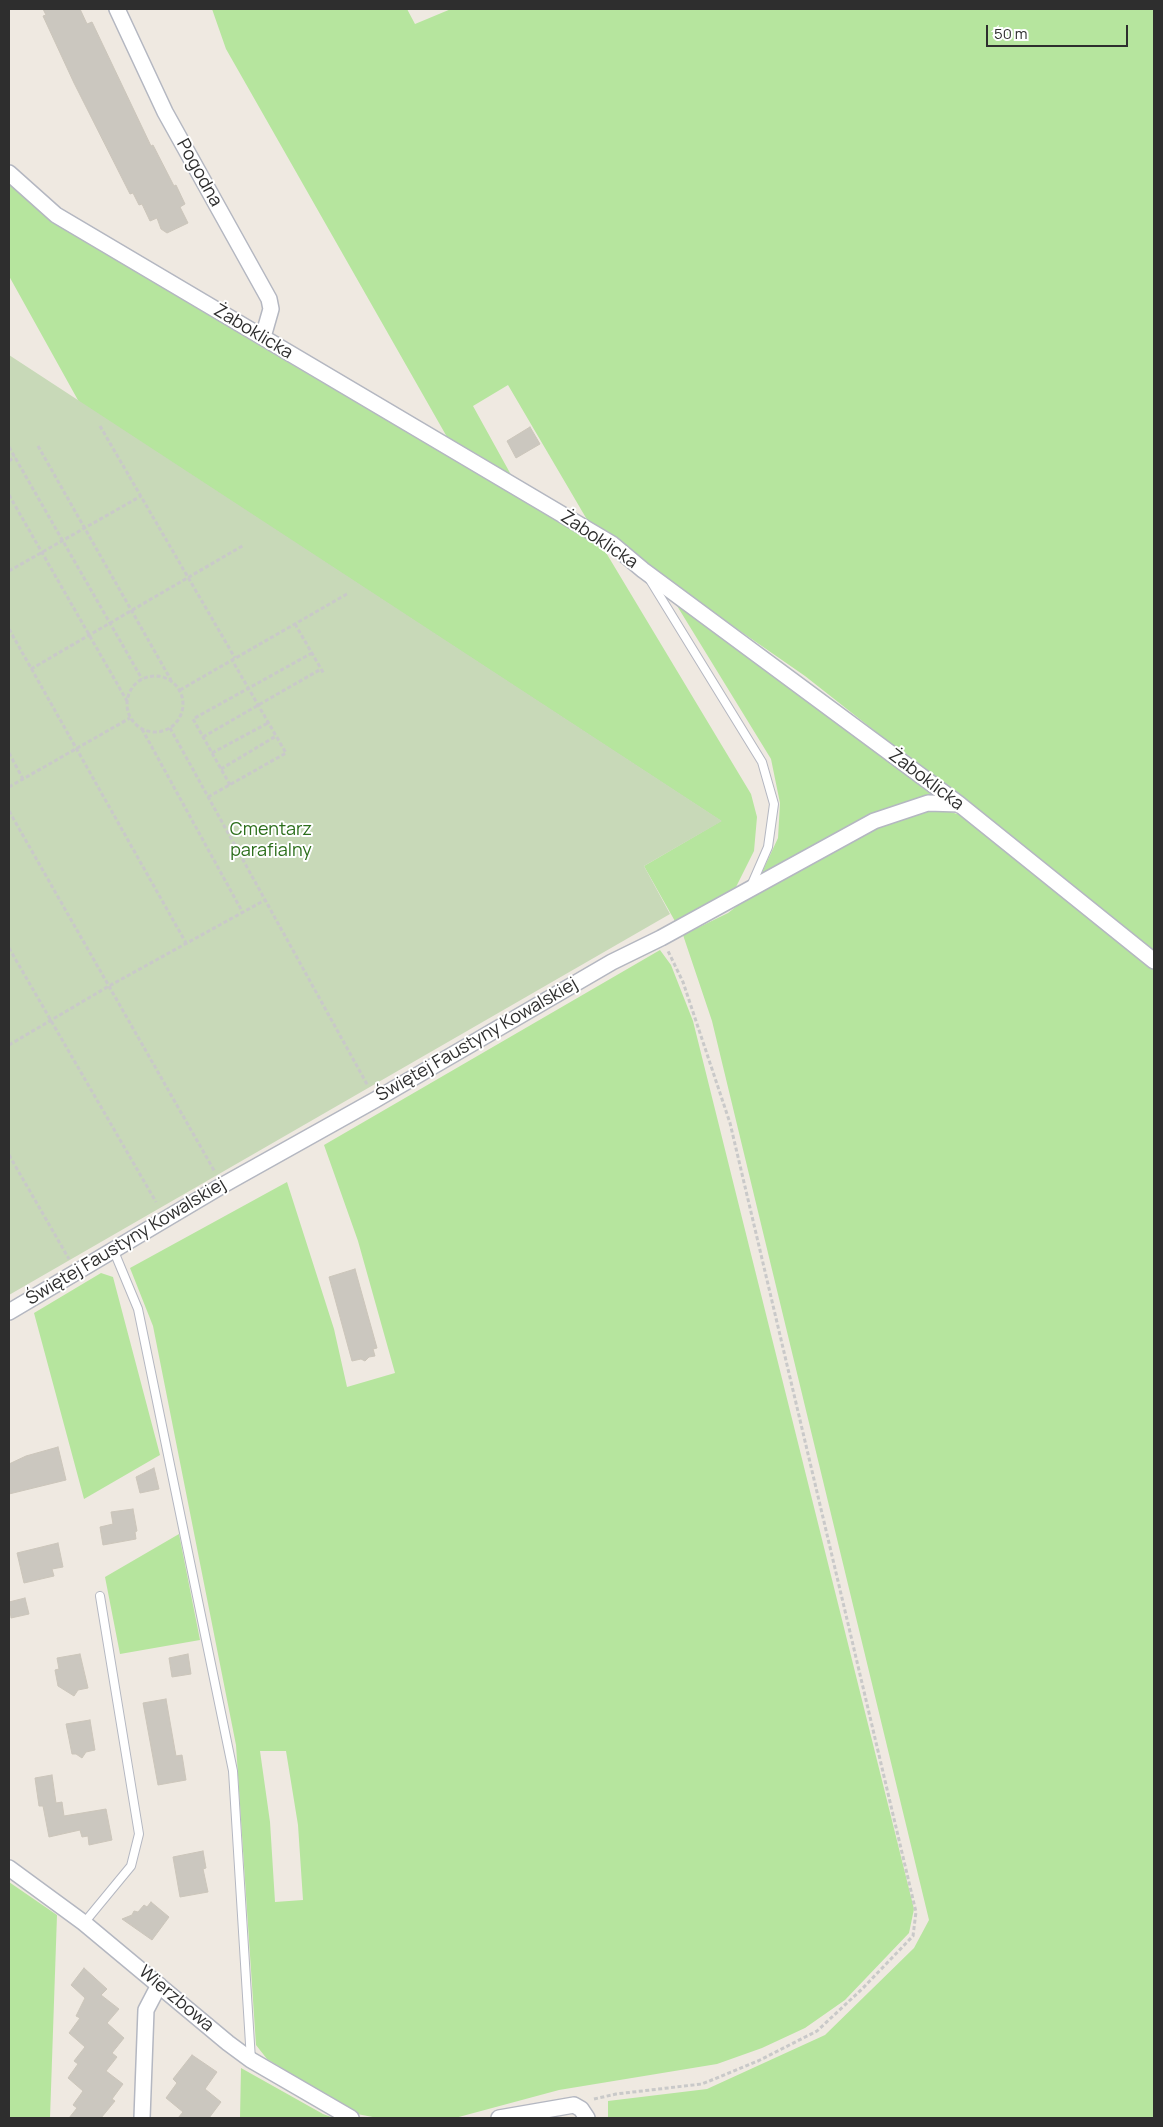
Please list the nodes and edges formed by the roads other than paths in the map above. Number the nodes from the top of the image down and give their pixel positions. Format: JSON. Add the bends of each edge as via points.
{"nodes":[{"id":1,"x":117,"y":9,"type":"edge"},
{"id":2,"x":9,"y":173,"type":"edge"},
{"id":3,"x":263,"y":337,"type":"junction"},
{"id":4,"x":643,"y":570,"type":"junction"},
{"id":5,"x":959,"y":804,"type":"junction"},
{"id":6,"x":750,"y":888,"type":"junction"},
{"id":7,"x":1154,"y":961,"type":"edge"},
{"id":8,"x":113,"y":1249,"type":"junction"},
{"id":9,"x":9,"y":1312,"type":"edge"},
{"id":10,"x":100,"y":1596,"type":"dead end"},
{"id":11,"x":9,"y":1868,"type":"edge"},
{"id":12,"x":84,"y":1923,"type":"junction"},
{"id":13,"x":159,"y":1985,"type":"junction"},
{"id":14,"x":251,"y":2060,"type":"junction"},
{"id":15,"x":142,"y":2118,"type":"edge"},
{"id":16,"x":351,"y":2118,"type":"edge"},
{"id":17,"x":499,"y":2118,"type":"edge"},
{"id":18,"x":587,"y":2118,"type":"edge"}],
"edges":[{"from":1,"to":3,"type":"street","name":"Pogodna","via":[[165,112],[269,299],[271,309]]},
{"from":2,"to":3,"type":"street","name":"Żaboklicka","via":[[56,215]]},
{"from":3,"to":4,"type":"street","name":"Żaboklicka","via":[[612,544]]},
{"from":4,"to":5,"type":"street","name":"Żaboklicka"},
{"from":4,"to":6,"type":"lane","via":[[762,762],[774,804],[768,847]]},
{"from":5,"to":6,"type":"street","name":"Świętej Faustyny Kowalskiej","via":[[928,804],[874,821]]},
{"from":5,"to":7,"type":"street","name":"Żaboklicka"},
{"from":6,"to":8,"type":"street","name":"Świętej Faustyny Kowalskiej","via":[[612,962]]},
{"from":8,"to":9,"type":"street","name":"Świętej Faustyny Kowalskiej"},
{"from":8,"to":14,"type":"lane","via":[[138,1309],[232,1762]]},
{"from":10,"to":12,"type":"lane","via":[[139,1834],[131,1866]]},
{"from":11,"to":12,"type":"street","name":"Wierzbowa"},
{"from":12,"to":13,"type":"street","name":"Wierzbowa"},
{"from":13,"to":14,"type":"street","name":"Wierzbowa"},
{"from":13,"to":15,"type":"street","via":[[146,2010]]},
{"from":14,"to":16,"type":"street","name":"Wierzbowa"},
{"from":17,"to":18,"type":"street","via":[[574,2104]]}]}
